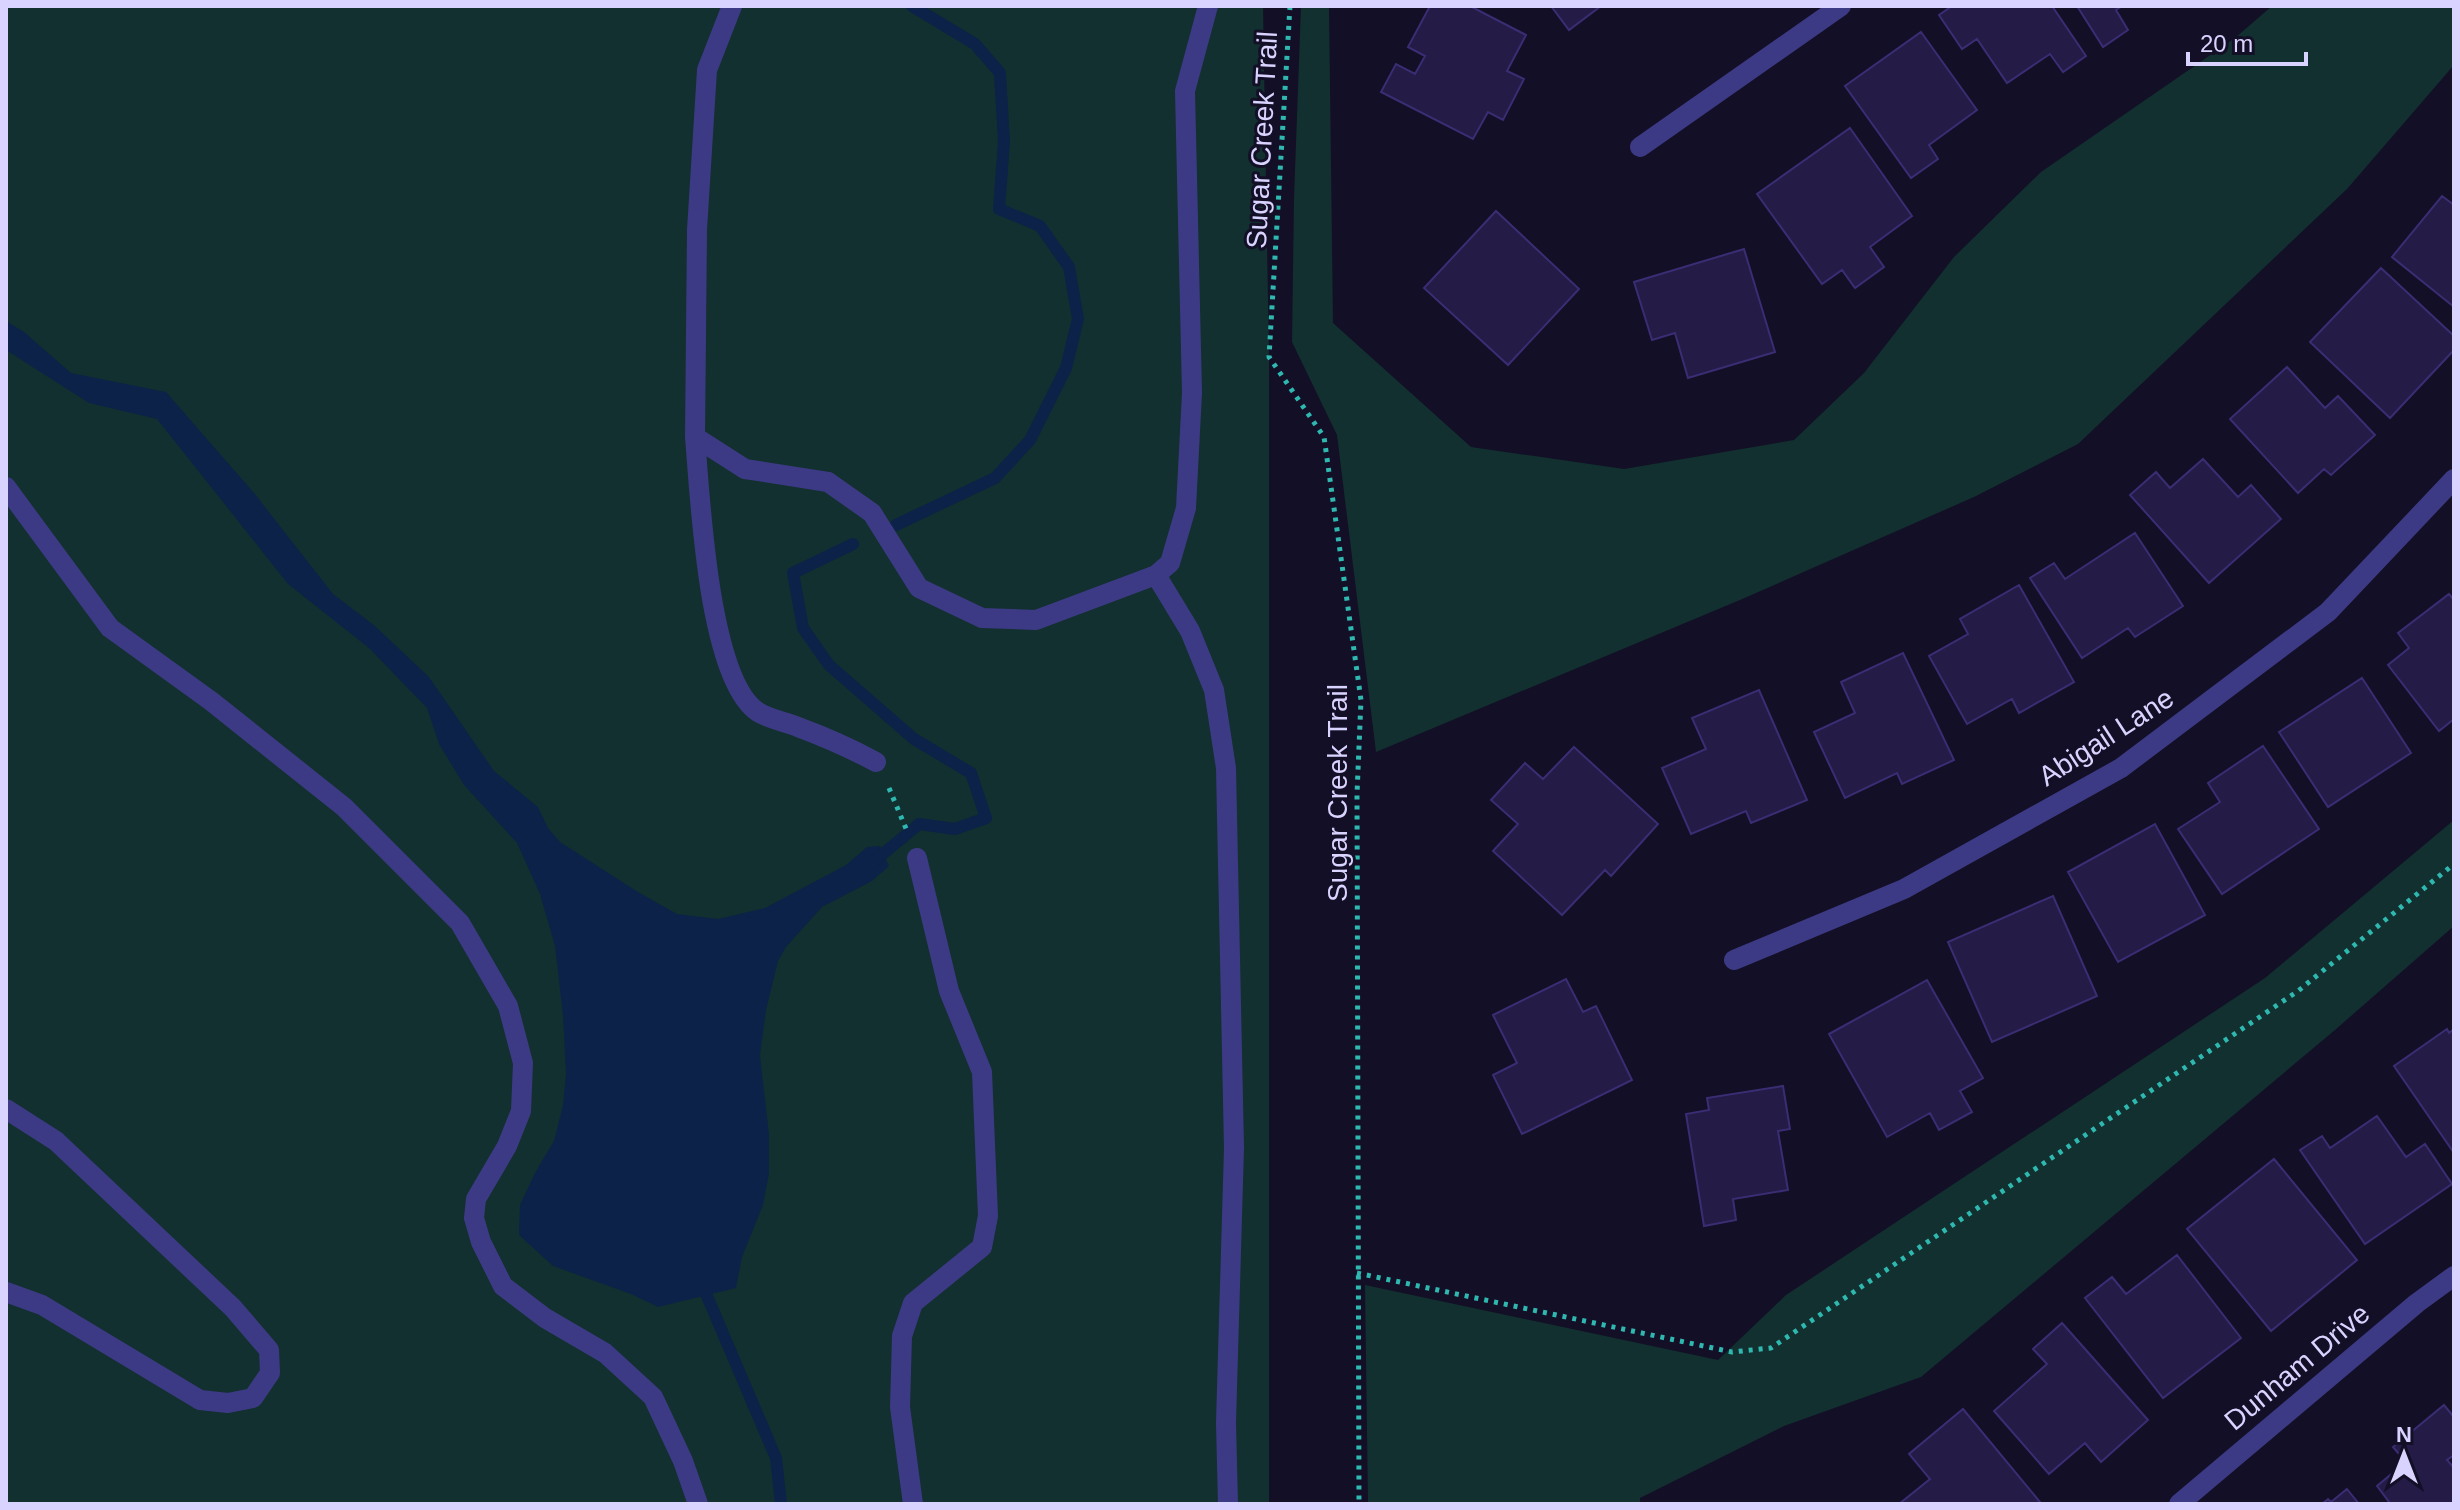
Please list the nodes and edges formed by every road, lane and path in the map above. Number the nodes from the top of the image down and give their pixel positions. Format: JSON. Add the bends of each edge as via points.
{"nodes":[{"id":1,"x":732,"y":6,"type":"edge"},
{"id":2,"x":1208,"y":6,"type":"edge"},
{"id":3,"x":1290,"y":6,"type":"edge"},
{"id":4,"x":1841,"y":6,"type":"edge"},
{"id":5,"x":1640,"y":147,"type":"dead end"},
{"id":6,"x":695,"y":437,"type":"junction"},
{"id":7,"x":2454,"y":479,"type":"edge"},
{"id":8,"x":6,"y":487,"type":"edge"},
{"id":9,"x":1156,"y":575,"type":"junction"},
{"id":10,"x":876,"y":762,"type":"joint"},
{"id":11,"x":917,"y":858,"type":"joint"},
{"id":12,"x":2454,"y":864,"type":"edge"},
{"id":13,"x":1734,"y":960,"type":"dead end"},
{"id":14,"x":6,"y":1109,"type":"edge"},
{"id":15,"x":1357,"y":1273,"type":"junction"},
{"id":16,"x":2454,"y":1276,"type":"edge"},
{"id":17,"x":6,"y":1292,"type":"edge"},
{"id":18,"x":698,"y":1504,"type":"edge"},
{"id":19,"x":913,"y":1504,"type":"edge"},
{"id":20,"x":1228,"y":1504,"type":"edge"},
{"id":21,"x":1359,"y":1504,"type":"edge"},
{"id":22,"x":2179,"y":1504,"type":"edge"}],
"edges":[{"from":1,"to":6,"type":"street","via":[[707,70],[697,230]]},
{"from":2,"to":9,"type":"street","via":[[1185,91],[1192,393],[1186,508],[1170,563]]},
{"from":3,"to":15,"type":"path","name":"Sugar Creek Trail","via":[[1269,357],[1324,437],[1361,700]]},
{"from":4,"to":5,"type":"street"},
{"from":6,"to":9,"type":"street","via":[[745,469],[828,482],[872,513],[919,588],[982,618],[1036,620]]},
{"from":6,"to":10,"type":"street","via":[[717,628],[734,682],[757,711]]},
{"from":7,"to":13,"type":"street","name":"Abigail Lane","via":[[2328,612],[2121,768],[1904,889]]},
{"from":8,"to":18,"type":"street","via":[[110,628],[344,807],[460,923],[508,1006],[523,1063],[521,1111],[476,1199],[474,1218],[481,1242],[503,1286],[605,1353],[653,1397]]},
{"from":9,"to":20,"type":"street","via":[[1190,631],[1214,690],[1226,768],[1234,1148]]},
{"from":10,"to":11,"type":"path"},
{"from":11,"to":19,"type":"street","via":[[949,991],[982,1072],[988,1216],[982,1247],[913,1303],[902,1336],[900,1407]]},
{"from":12,"to":15,"type":"path","via":[[2298,991],[1771,1348],[1732,1352]]},
{"from":14,"to":17,"type":"street","via":[[56,1141],[233,1308],[269,1350],[270,1373],[253,1398],[228,1403],[200,1400],[42,1305]]},
{"from":15,"to":21,"type":"path","name":"Sugar Creek Trail"},
{"from":16,"to":22,"type":"street","name":"Dunham Drive"}]}
